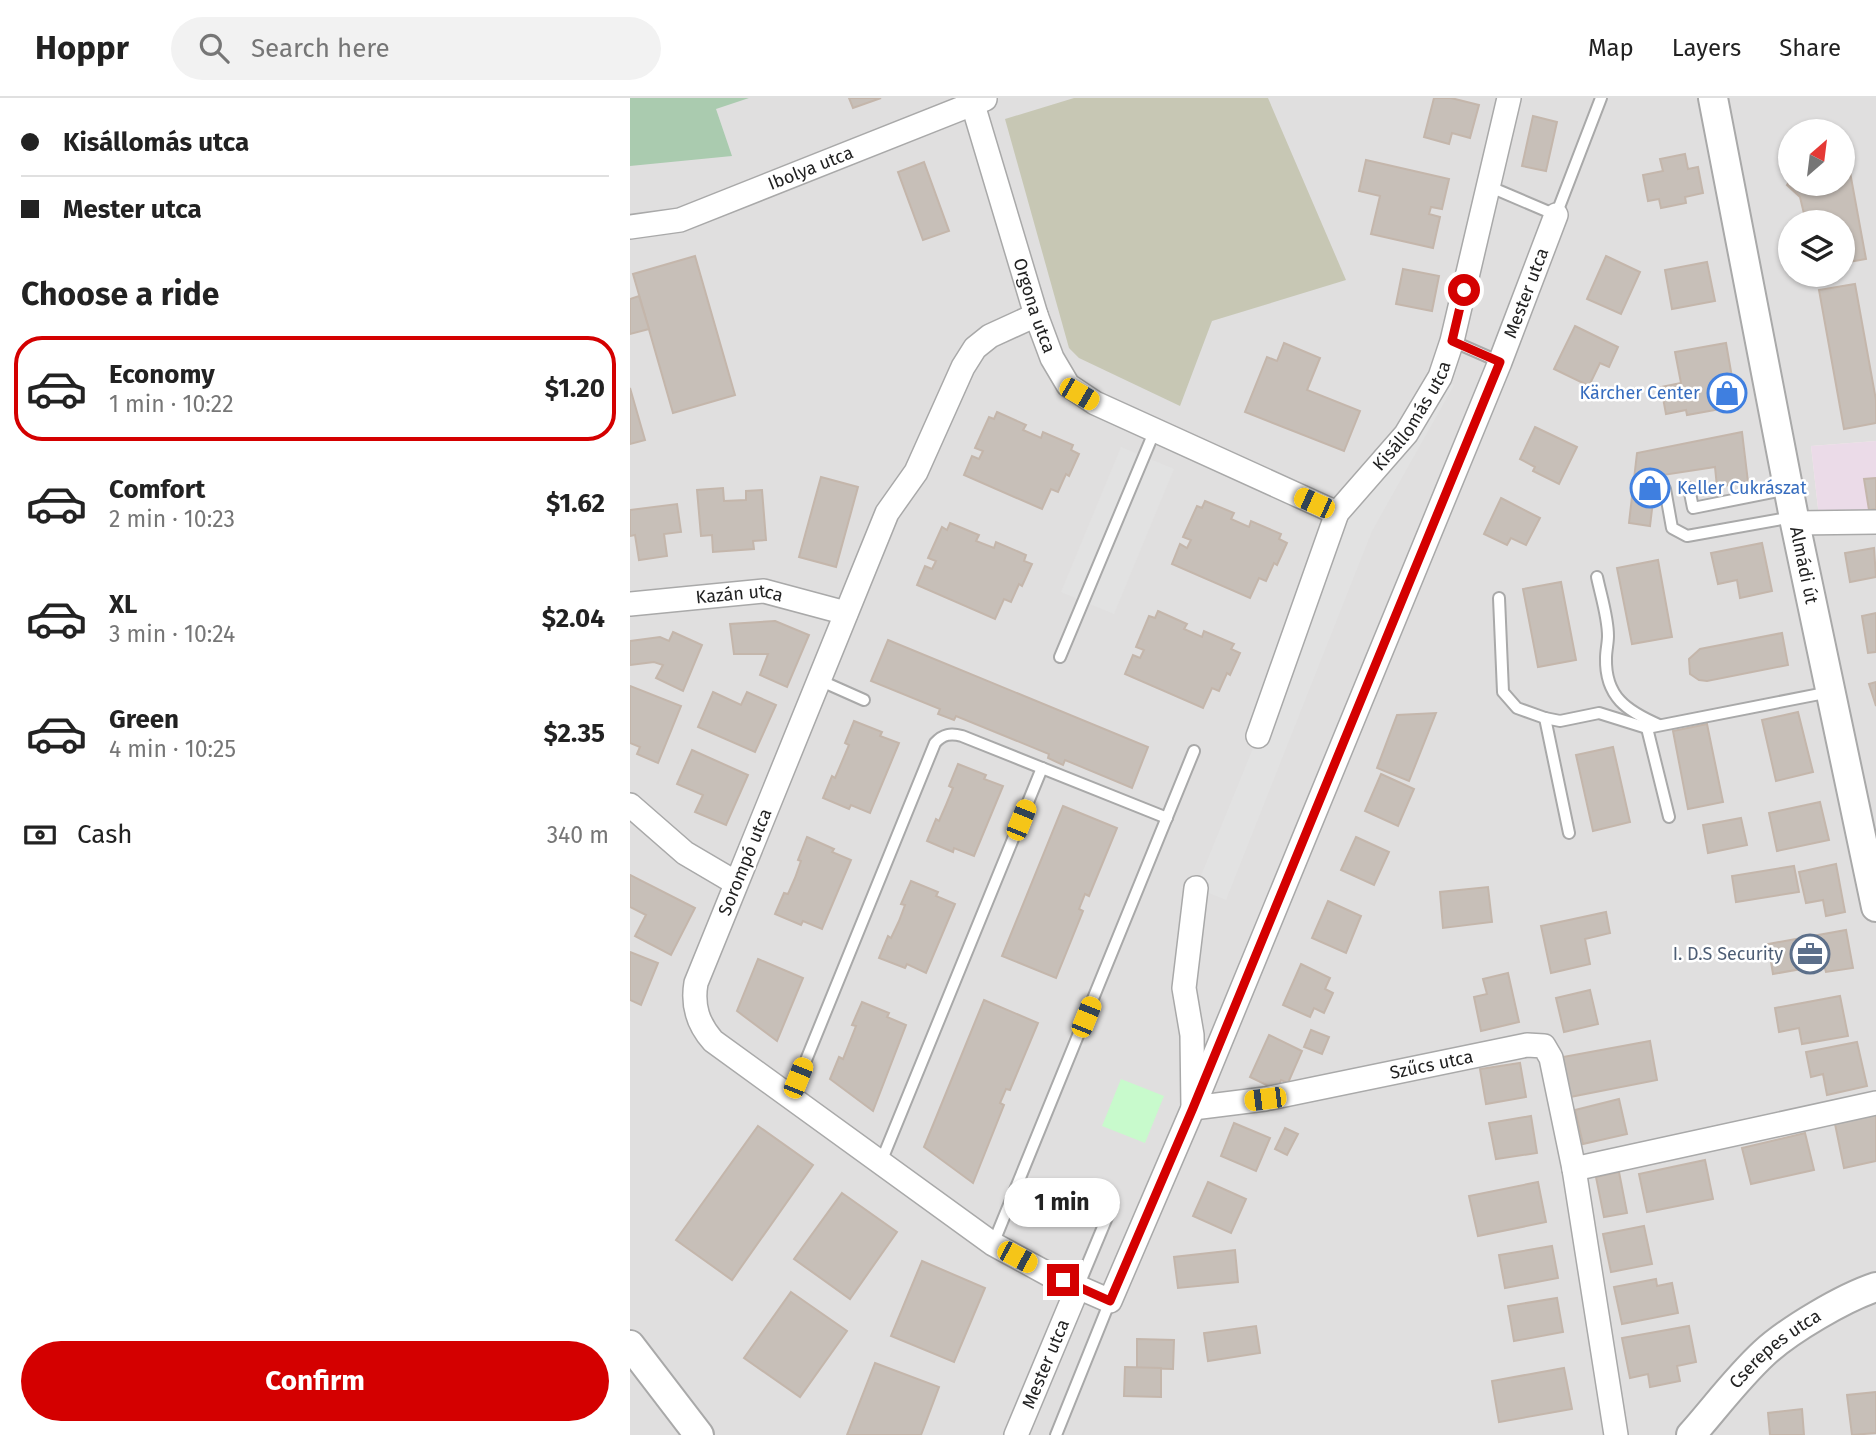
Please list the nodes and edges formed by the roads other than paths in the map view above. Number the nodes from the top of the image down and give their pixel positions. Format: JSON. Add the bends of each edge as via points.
{"nodes":[{"id":1,"x":1509,"y":98,"type":"edge"},
{"id":2,"x":1601,"y":98,"type":"edge"},
{"id":3,"x":1713,"y":98,"type":"edge"},
{"id":4,"x":977,"y":100,"type":"edge"},
{"id":5,"x":1488,"y":187,"type":"junction"},
{"id":6,"x":1556,"y":215,"type":"junction"},
{"id":7,"x":630,"y":227,"type":"edge"},
{"id":8,"x":1035,"y":315,"type":"junction"},
{"id":9,"x":1452,"y":341,"type":"junction"},
{"id":10,"x":1500,"y":362,"type":"junction"},
{"id":11,"x":1155,"y":430,"type":"junction"},
{"id":12,"x":1689,"y":488,"type":"dead end"},
{"id":13,"x":1665,"y":489,"type":"dead end"},
{"id":14,"x":1788,"y":489,"type":"junction"},
{"id":15,"x":1337,"y":513,"type":"junction"},
{"id":16,"x":1794,"y":520,"type":"junction"},
{"id":17,"x":1876,"y":522,"type":"edge"},
{"id":18,"x":1597,"y":577,"type":"dead end"},
{"id":19,"x":1499,"y":598,"type":"dead end"},
{"id":20,"x":630,"y":604,"type":"edge"},
{"id":21,"x":846,"y":613,"type":"junction"},
{"id":22,"x":1060,"y":657,"type":"dead end"},
{"id":23,"x":818,"y":680,"type":"junction"},
{"id":24,"x":1830,"y":692,"type":"junction"},
{"id":25,"x":864,"y":700,"type":"dead end"},
{"id":26,"x":1545,"y":718,"type":"junction"},
{"id":27,"x":1659,"y":725,"type":"junction"},
{"id":28,"x":1647,"y":728,"type":"junction"},
{"id":29,"x":1258,"y":736,"type":"dead end"},
{"id":30,"x":1194,"y":751,"type":"dead end"},
{"id":31,"x":1042,"y":768,"type":"junction"},
{"id":32,"x":630,"y":805,"type":"edge"},
{"id":33,"x":1668,"y":817,"type":"dead end"},
{"id":34,"x":1167,"y":818,"type":"junction"},
{"id":35,"x":1569,"y":833,"type":"dead end"},
{"id":36,"x":736,"y":883,"type":"junction"},
{"id":37,"x":1196,"y":888,"type":"dead end"},
{"id":38,"x":1876,"y":906,"type":"edge"},
{"id":39,"x":791,"y":1097,"type":"junction"},
{"id":40,"x":1876,"y":1103,"type":"edge"},
{"id":41,"x":1193,"y":1108,"type":"junction"},
{"id":42,"x":881,"y":1162,"type":"junction"},
{"id":43,"x":1574,"y":1169,"type":"junction"},
{"id":44,"x":1113,"y":1203,"type":"dead end"},
{"id":45,"x":993,"y":1244,"type":"junction"},
{"id":46,"x":1078,"y":1287,"type":"junction"},
{"id":47,"x":1876,"y":1287,"type":"edge"},
{"id":48,"x":1110,"y":1301,"type":"junction"},
{"id":49,"x":630,"y":1345,"type":"edge"},
{"id":50,"x":699,"y":1435,"type":"edge"},
{"id":51,"x":1017,"y":1435,"type":"edge"},
{"id":52,"x":1056,"y":1435,"type":"edge"},
{"id":53,"x":1616,"y":1435,"type":"edge"},
{"id":54,"x":1691,"y":1435,"type":"edge"}],
"edges":[{"from":1,"to":5,"type":"street","name":"Kisállomás utca"},
{"from":2,"to":6,"type":"lane"},
{"from":3,"to":14,"type":"street","name":"Almádi út"},
{"from":4,"to":7,"type":"street","name":"Ibolya utca","via":[[680,220]]},
{"from":4,"to":8,"type":"street","name":"Orgona utca"},
{"from":5,"to":6,"type":"lane"},
{"from":5,"to":9,"type":"street","name":"Kisállomás utca"},
{"from":6,"to":10,"type":"street","name":"Mester utca"},
{"from":8,"to":11,"type":"street","name":"Orgona utca","via":[[1068,385],[1095,403]]},
{"from":8,"to":21,"type":"street","name":"Sorompó utca","via":[[975,348],[916,472],[882,523]]},
{"from":9,"to":10,"type":"lane"},
{"from":9,"to":15,"type":"street","name":"Kisállomás utca","via":[[1440,377],[1406,434]]},
{"from":10,"to":41,"type":"street","name":"Mester utca"},
{"from":11,"to":15,"type":"street","name":"Orgona utca"},
{"from":11,"to":22,"type":"lane"},
{"from":12,"to":14,"type":"lane","via":[[1693,508]]},
{"from":13,"to":16,"type":"lane","via":[[1672,528],[1687,536]]},
{"from":14,"to":16,"type":"street","name":"Almádi út"},
{"from":15,"to":29,"type":"street"},
{"from":16,"to":17,"type":"street"},
{"from":16,"to":24,"type":"street","name":"Almádi út"},
{"from":18,"to":27,"type":"lane","via":[[1608,635],[1606,676],[1611,690],[1638,716]]},
{"from":19,"to":26,"type":"lane","via":[[1503,692],[1517,708]]},
{"from":20,"to":21,"type":"street","name":"Kazán utca","via":[[764,591]]},
{"from":21,"to":23,"type":"street","name":"Sorompó utca"},
{"from":23,"to":25,"type":"lane"},
{"from":23,"to":36,"type":"street","name":"Sorompó utca"},
{"from":24,"to":27,"type":"lane"},
{"from":24,"to":38,"type":"street","name":"Almádi út"},
{"from":26,"to":28,"type":"lane","via":[[1560,721],[1599,713]]},
{"from":26,"to":35,"type":"lane"},
{"from":27,"to":28,"type":"lane"},
{"from":28,"to":33,"type":"lane"},
{"from":30,"to":34,"type":"lane"},
{"from":31,"to":34,"type":"lane"},
{"from":31,"to":39,"type":"lane","via":[[953,734],[935,743]]},
{"from":31,"to":42,"type":"lane"},
{"from":32,"to":36,"type":"street","via":[[685,853]]},
{"from":34,"to":45,"type":"lane"},
{"from":36,"to":39,"type":"street","name":"Sorompó utca","via":[[696,983],[695,1007],[713,1041]]},
{"from":37,"to":41,"type":"street","name":"Mester utca","via":[[1184,988],[1192,1035]]},
{"from":39,"to":42,"type":"street","name":"Sorompó utca"},
{"from":40,"to":43,"type":"street"},
{"from":41,"to":43,"type":"street","name":"Szűcs utca","via":[[1265,1099],[1527,1045],[1544,1046]]},
{"from":41,"to":48,"type":"street","name":"Mester utca"},
{"from":42,"to":45,"type":"street","name":"Sorompó utca"},
{"from":43,"to":53,"type":"street","name":"Szűcs utca"},
{"from":44,"to":46,"type":"lane"},
{"from":45,"to":46,"type":"street","name":"Sorompó utca"},
{"from":46,"to":48,"type":"street"},
{"from":46,"to":51,"type":"street","name":"Mester utca"},
{"from":47,"to":54,"type":"street","name":"Cserepes utca","via":[[1803,1325],[1764,1353]]},
{"from":48,"to":52,"type":"lane"},
{"from":49,"to":50,"type":"street"}]}
